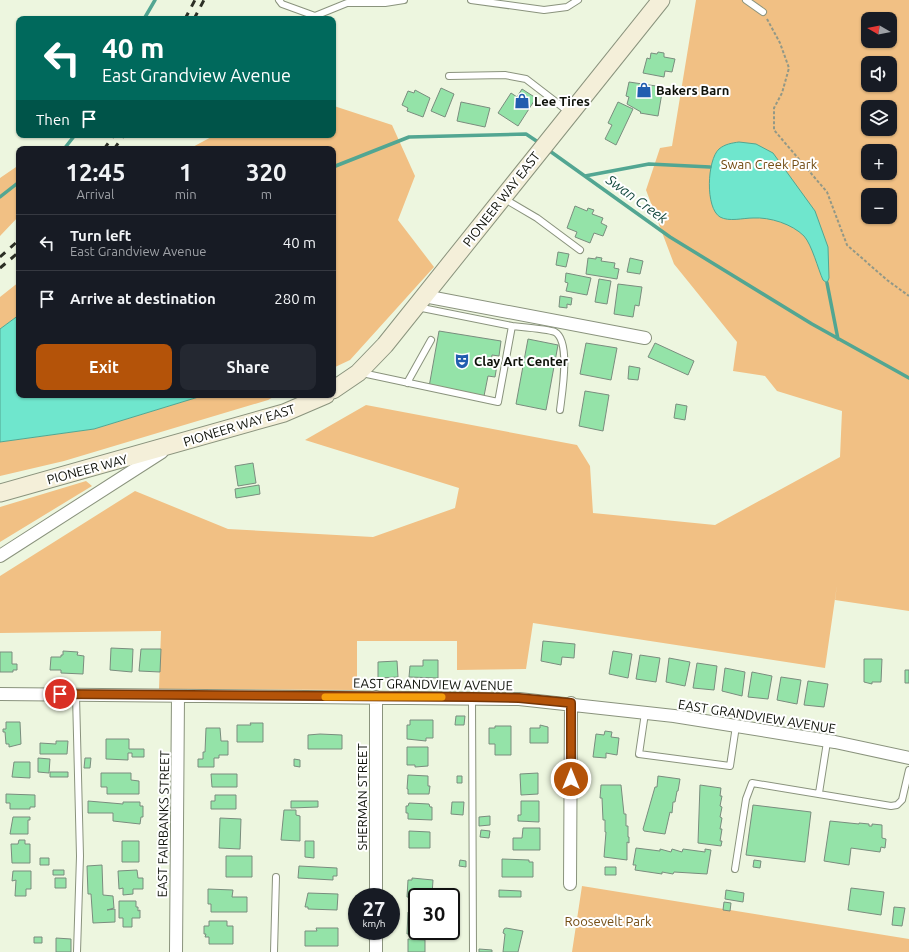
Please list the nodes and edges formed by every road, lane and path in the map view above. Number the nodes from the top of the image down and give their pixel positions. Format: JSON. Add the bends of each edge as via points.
{"nodes":[{"id":1,"x":280,"y":0,"type":"edge"},
{"id":2,"x":404,"y":0,"type":"edge"},
{"id":3,"x":471,"y":0,"type":"edge"},
{"id":4,"x":578,"y":0,"type":"edge"},
{"id":5,"x":661,"y":0,"type":"edge"},
{"id":6,"x":746,"y":0,"type":"edge"},
{"id":7,"x":764,"y":12,"type":"joint"},
{"id":8,"x":448,"y":76,"type":"dead end"},
{"id":9,"x":569,"y":112,"type":"junction"},
{"id":10,"x":502,"y":198,"type":"junction"},
{"id":11,"x":580,"y":250,"type":"dead end"},
{"id":12,"x":909,"y":296,"type":"edge"},
{"id":13,"x":420,"y":301,"type":"junction"},
{"id":14,"x":512,"y":326,"type":"junction"},
{"id":15,"x":645,"y":338,"type":"dead end"},
{"id":16,"x":432,"y":340,"type":"dead end"},
{"id":17,"x":358,"y":373,"type":"junction"},
{"id":18,"x":407,"y":383,"type":"junction"},
{"id":19,"x":336,"y":388,"type":"edge"},
{"id":20,"x":319,"y":398,"type":"edge"},
{"id":21,"x":560,"y":410,"type":"dead end"},
{"id":22,"x":173,"y":445,"type":"junction"},
{"id":23,"x":0,"y":493,"type":"edge"},
{"id":24,"x":0,"y":556,"type":"edge"},
{"id":25,"x":0,"y":694,"type":"edge"},
{"id":26,"x":76,"y":695,"type":"junction"},
{"id":27,"x":178,"y":696,"type":"junction"},
{"id":28,"x":376,"y":697,"type":"junction"},
{"id":29,"x":472,"y":697,"type":"junction"},
{"id":30,"x":571,"y":703,"type":"junction"},
{"id":31,"x":645,"y":712,"type":"junction"},
{"id":32,"x":736,"y":726,"type":"junction"},
{"id":33,"x":827,"y":742,"type":"junction"},
{"id":34,"x":909,"y":758,"type":"edge"},
{"id":35,"x":909,"y":770,"type":"edge"},
{"id":36,"x":819,"y":793,"type":"junction"},
{"id":37,"x":735,"y":869,"type":"dead end"},
{"id":38,"x":276,"y":877,"type":"dead end"},
{"id":39,"x":570,"y":884,"type":"dead end"},
{"id":40,"x":376,"y":888,"type":"edge"},
{"id":41,"x":376,"y":940,"type":"edge"},
{"id":42,"x":78,"y":952,"type":"edge"},
{"id":43,"x":176,"y":952,"type":"edge"},
{"id":44,"x":274,"y":952,"type":"edge"},
{"id":45,"x":376,"y":952,"type":"edge"},
{"id":46,"x":473,"y":952,"type":"edge"}],
"edges":[{"from":1,"to":2,"type":"lane","via":[[282,4],[315,16],[348,3]]},
{"from":3,"to":4,"type":"lane","via":[[544,10],[567,7]]},
{"from":5,"to":9,"type":"main road","name":"PIONEER WAY EAST"},
{"from":6,"to":7,"type":"lane"},
{"from":7,"to":12,"type":"path","via":[[789,68],[782,93],[774,108],[774,130],[827,192],[848,245]]},
{"from":8,"to":9,"type":"lane","via":[[505,75],[526,79]]},
{"from":9,"to":10,"type":"main road","name":"PIONEER WAY EAST"},
{"from":10,"to":11,"type":"lane","via":[[537,218]]},
{"from":10,"to":13,"type":"main road","name":"PIONEER WAY EAST"},
{"from":13,"to":14,"type":"lane"},
{"from":13,"to":15,"type":"street"},
{"from":13,"to":17,"type":"main road","name":"PIONEER WAY EAST","via":[[385,345]]},
{"from":14,"to":18,"type":"lane","via":[[498,402]]},
{"from":14,"to":21,"type":"lane","via":[[554,332],[561,339],[564,351]]},
{"from":16,"to":18,"type":"lane"},
{"from":17,"to":18,"type":"lane"},
{"from":17,"to":19,"type":"main road","name":"PIONEER WAY EAST"},
{"from":20,"to":22,"type":"main road","name":"PIONEER WAY EAST","via":[[284,413]]},
{"from":22,"to":23,"type":"main road","name":"PIONEER WAY"},
{"from":22,"to":24,"type":"street"},
{"from":25,"to":26,"type":"street","name":"EAST GRANDVIEW AVENUE"},
{"from":26,"to":27,"type":"street","name":"EAST GRANDVIEW AVENUE"},
{"from":26,"to":42,"type":"lane","via":[[80,856]]},
{"from":27,"to":28,"type":"street","name":"EAST GRANDVIEW AVENUE"},
{"from":27,"to":43,"type":"street","name":"EAST FAIRBANKS STREET"},
{"from":28,"to":29,"type":"street","name":"EAST GRANDVIEW AVENUE"},
{"from":28,"to":40,"type":"street","name":"SHERMAN STREET"},
{"from":29,"to":30,"type":"street","name":"EAST GRANDVIEW AVENUE"},
{"from":29,"to":46,"type":"lane"},
{"from":30,"to":31,"type":"street","name":"EAST GRANDVIEW AVENUE"},
{"from":30,"to":39,"type":"street"},
{"from":31,"to":32,"type":"street","name":"EAST GRANDVIEW AVENUE"},
{"from":31,"to":32,"type":"lane","via":[[639,754],[730,766]]},
{"from":32,"to":33,"type":"street","name":"EAST GRANDVIEW AVENUE"},
{"from":33,"to":34,"type":"street","name":"EAST GRANDVIEW AVENUE"},
{"from":33,"to":36,"type":"lane"},
{"from":35,"to":36,"type":"lane","via":[[902,800],[897,805]]},
{"from":36,"to":37,"type":"lane","via":[[752,783],[746,799]]},
{"from":38,"to":44,"type":"lane"},
{"from":41,"to":45,"type":"street"}]}
